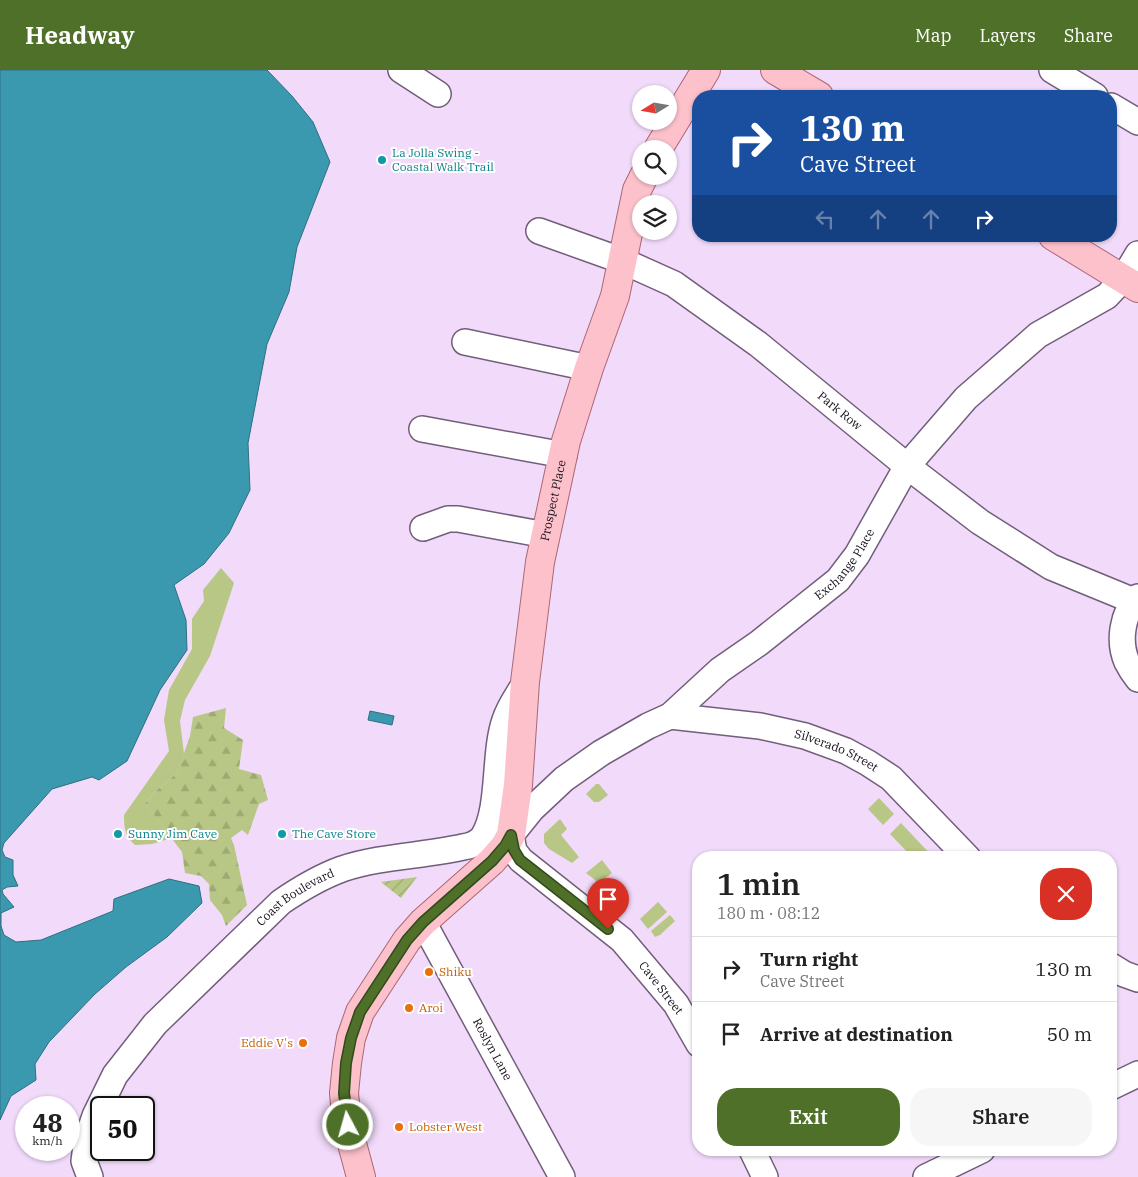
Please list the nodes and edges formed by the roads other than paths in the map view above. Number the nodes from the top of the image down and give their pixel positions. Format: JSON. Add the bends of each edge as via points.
{"nodes":[{"id":1,"x":401,"y":70,"type":"edge"},
{"id":2,"x":706,"y":70,"type":"edge"},
{"id":3,"x":775,"y":70,"type":"edge"},
{"id":4,"x":1052,"y":70,"type":"edge"},
{"id":5,"x":694,"y":90,"type":"edge"},
{"id":6,"x":809,"y":90,"type":"edge"},
{"id":7,"x":1086,"y":90,"type":"edge"},
{"id":8,"x":692,"y":93,"type":"edge"},
{"id":9,"x":438,"y":94,"type":"dead end"},
{"id":10,"x":1117,"y":110,"type":"edge"},
{"id":11,"x":1138,"y":122,"type":"edge"},
{"id":12,"x":663,"y":140,"type":"edge"},
{"id":13,"x":640,"y":185,"type":"edge"},
{"id":14,"x":539,"y":230,"type":"dead end"},
{"id":15,"x":1063,"y":242,"type":"edge"},
{"id":16,"x":1138,"y":254,"type":"edge"},
{"id":17,"x":623,"y":261,"type":"junction"},
{"id":18,"x":1131,"y":284,"type":"edge"},
{"id":19,"x":465,"y":342,"type":"dead end"},
{"id":20,"x":589,"y":368,"type":"junction"},
{"id":21,"x":423,"y":421,"type":"dead end"},
{"id":22,"x":565,"y":448,"type":"junction"},
{"id":23,"x":907,"y":466,"type":"junction"},
{"id":24,"x":423,"y":528,"type":"dead end"},
{"id":25,"x":546,"y":535,"type":"junction"},
{"id":26,"x":1136,"y":599,"type":"edge"},
{"id":27,"x":1138,"y":679,"type":"edge"},
{"id":28,"x":525,"y":682,"type":"junction"},
{"id":29,"x":670,"y":716,"type":"junction"},
{"id":30,"x":511,"y":835,"type":"junction"},
{"id":31,"x":961,"y":851,"type":"edge"},
{"id":32,"x":423,"y":922,"type":"junction"},
{"id":33,"x":1117,"y":970,"type":"edge"},
{"id":34,"x":1138,"y":979,"type":"edge"},
{"id":35,"x":692,"y":1032,"type":"edge"},
{"id":36,"x":1138,"y":1074,"type":"edge"},
{"id":37,"x":1117,"y":1084,"type":"edge"},
{"id":38,"x":755,"y":1156,"type":"edge"},
{"id":39,"x":970,"y":1156,"type":"edge"},
{"id":40,"x":932,"y":1176,"type":"edge"},
{"id":41,"x":90,"y":1177,"type":"edge"},
{"id":42,"x":361,"y":1177,"type":"edge"},
{"id":43,"x":562,"y":1177,"type":"edge"},
{"id":44,"x":765,"y":1177,"type":"edge"}],
"edges":[{"from":1,"to":9,"type":"street"},
{"from":2,"to":5,"type":"main road"},
{"from":3,"to":6,"type":"main road"},
{"from":4,"to":7,"type":"street"},
{"from":8,"to":12,"type":"main road"},
{"from":10,"to":11,"type":"street"},
{"from":13,"to":17,"type":"main road","name":"Prospect Place"},
{"from":14,"to":17,"type":"street","name":"Park Row"},
{"from":15,"to":18,"type":"main road"},
{"from":16,"to":18,"type":"street","name":"Exchange Place"},
{"from":17,"to":20,"type":"main road","name":"Prospect Place","via":[[615,296]]},
{"from":17,"to":23,"type":"street","name":"Park Row","via":[[674,284],[758,344]]},
{"from":18,"to":23,"type":"street","name":"Exchange Place","via":[[1038,335],[966,398]]},
{"from":19,"to":20,"type":"street"},
{"from":20,"to":22,"type":"main road","name":"Prospect Place"},
{"from":21,"to":22,"type":"street"},
{"from":22,"to":25,"type":"main road","name":"Prospect Place"},
{"from":23,"to":26,"type":"street","name":"Park Row","via":[[980,522],[1051,567]]},
{"from":23,"to":29,"type":"street","name":"Exchange Place","via":[[857,555],[838,580],[760,643],[720,670]]},
{"from":24,"to":25,"type":"street","via":[[458,519]]},
{"from":25,"to":28,"type":"main road","name":"Prospect Place"},
{"from":26,"to":27,"type":"street","name":"Park Row","via":[[1125,620],[1122,641],[1127,661]]},
{"from":28,"to":30,"type":"main road","name":"Prospect Place"},
{"from":28,"to":41,"type":"street","name":"Coast Boulevard","via":[[505,720],[497,759],[491,820],[482,838],[463,848],[342,869],[302,887],[281,902],[155,1024],[115,1076],[87,1139],[84,1161]]},
{"from":29,"to":30,"type":"street","name":"Exchange Place","via":[[576,770],[532,809]]},
{"from":29,"to":31,"type":"street","name":"Silverado Street","via":[[760,726],[804,736],[846,751],[891,778]]},
{"from":30,"to":32,"type":"main road","via":[[492,861]]},
{"from":30,"to":35,"type":"street","name":"Cave Street","via":[[520,860],[622,940],[676,1004]]},
{"from":32,"to":42,"type":"main road","via":[[407,940],[360,1012],[351,1038],[344,1093]]},
{"from":32,"to":43,"type":"street","name":"Roslyn Lane"},
{"from":33,"to":34,"type":"street"},
{"from":36,"to":37,"type":"street"},
{"from":38,"to":44,"type":"street"},
{"from":39,"to":40,"type":"street"}]}
